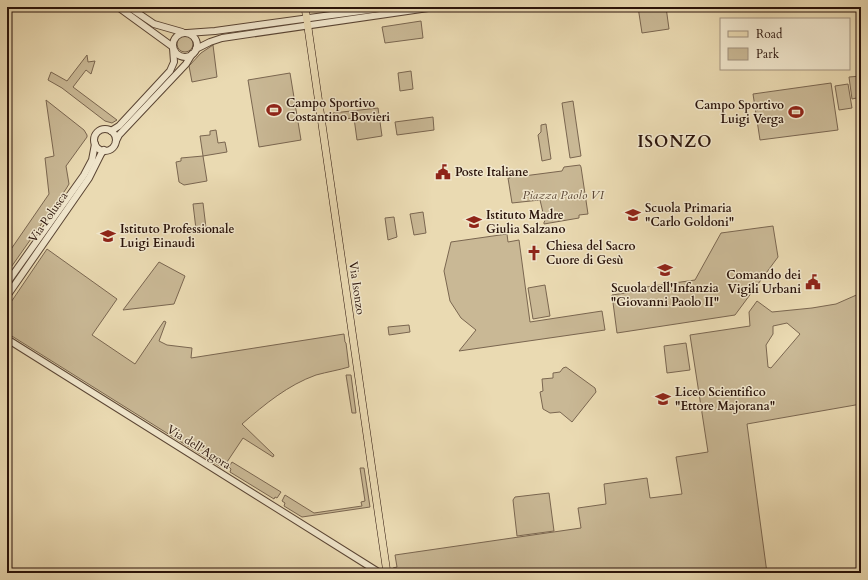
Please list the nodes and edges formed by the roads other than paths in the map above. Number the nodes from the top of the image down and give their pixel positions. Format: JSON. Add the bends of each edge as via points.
{"nodes":[{"id":1,"x":118,"y":7,"type":"edge"},
{"id":2,"x":129,"y":7,"type":"edge"},
{"id":3,"x":305,"y":7,"type":"edge"},
{"id":4,"x":390,"y":7,"type":"edge"},
{"id":5,"x":435,"y":7,"type":"edge"},
{"id":6,"x":307,"y":22,"type":"junction"},
{"id":7,"x":186,"y":33,"type":"junction"},
{"id":8,"x":173,"y":47,"type":"junction"},
{"id":9,"x":194,"y":52,"type":"junction"},
{"id":10,"x":112,"y":131,"type":"junction"},
{"id":11,"x":116,"y":141,"type":"junction"},
{"id":12,"x":95,"y":144,"type":"junction"},
{"id":13,"x":104,"y":150,"type":"junction"},
{"id":14,"x":7,"y":283,"type":"edge"},
{"id":15,"x":7,"y":296,"type":"edge"},
{"id":16,"x":7,"y":339,"type":"edge"},
{"id":17,"x":380,"y":573,"type":"edge"},
{"id":18,"x":387,"y":573,"type":"edge"}],
"edges":[{"from":1,"to":8,"type":"street"},
{"from":2,"to":7,"type":"street","via":[[154,24]]},
{"from":3,"to":6,"type":"main road","name":"Via Isonzo"},
{"from":4,"to":6,"type":"street"},
{"from":5,"to":6,"type":"street"},
{"from":6,"to":7,"type":"street"},
{"from":6,"to":9,"type":"street","name":"Via Polusca","via":[[220,38]]},
{"from":6,"to":18,"type":"main road","name":"Via Isonzo"},
{"from":7,"to":8,"type":"street","via":[[177,35]]},
{"from":7,"to":9,"type":"street","via":[[196,39],[197,46]]},
{"from":8,"to":9,"type":"street","via":[[181,56],[189,56]]},
{"from":8,"to":10,"type":"street","name":"Via Polusca","via":[[174,62],[170,71],[120,126]]},
{"from":9,"to":11,"type":"street","name":"Via Polusca"},
{"from":10,"to":11,"type":"street"},
{"from":10,"to":12,"type":"street","name":"Via Polusca","via":[[103,129],[98,132],[94,138]]},
{"from":11,"to":13,"type":"street","name":"Via Polusca","via":[[112,148]]},
{"from":12,"to":13,"type":"street"},
{"from":12,"to":14,"type":"street","name":"Via Polusca","via":[[92,160],[84,175]]},
{"from":13,"to":15,"type":"street","name":"Via Polusca","via":[[89,178]]},
{"from":16,"to":17,"type":"street","name":"Via dell'Agora"}]}
